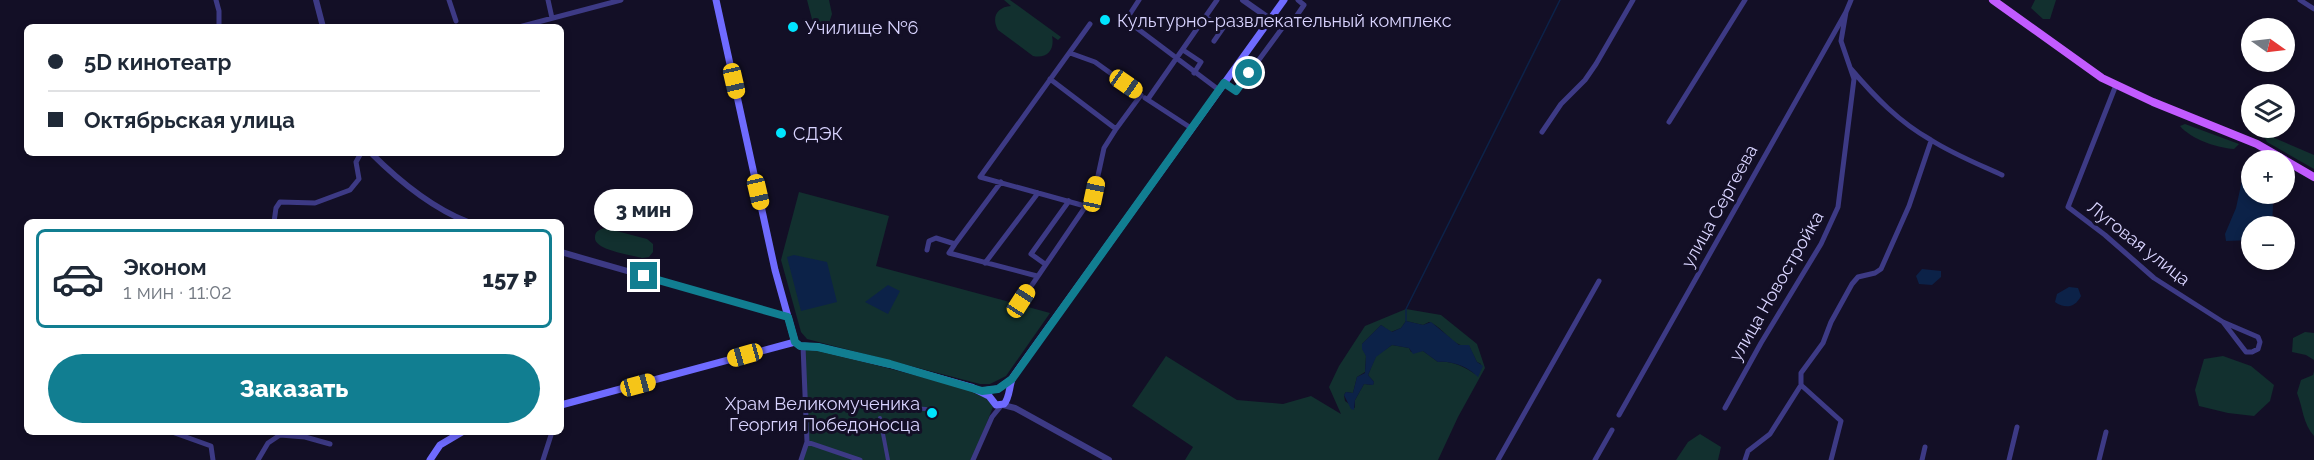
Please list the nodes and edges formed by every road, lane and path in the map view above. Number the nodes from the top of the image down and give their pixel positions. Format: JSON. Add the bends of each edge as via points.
{"nodes":[{"id":1,"x":216,"y":0,"type":"edge"},
{"id":2,"x":316,"y":0,"type":"edge"},
{"id":3,"x":449,"y":0,"type":"edge"},
{"id":4,"x":548,"y":0,"type":"edge"},
{"id":5,"x":621,"y":0,"type":"edge"},
{"id":6,"x":716,"y":0,"type":"edge"},
{"id":7,"x":1139,"y":0,"type":"edge"},
{"id":8,"x":1217,"y":0,"type":"edge"},
{"id":9,"x":1243,"y":0,"type":"edge"},
{"id":10,"x":1284,"y":0,"type":"edge"},
{"id":11,"x":1298,"y":0,"type":"edge"},
{"id":12,"x":1633,"y":0,"type":"edge"},
{"id":13,"x":1745,"y":0,"type":"edge"},
{"id":14,"x":1851,"y":0,"type":"edge"},
{"id":15,"x":1993,"y":0,"type":"edge"},
{"id":16,"x":2300,"y":0,"type":"edge"},
{"id":17,"x":2314,"y":9,"type":"edge"},
{"id":18,"x":1846,"y":12,"type":"junction"},
{"id":19,"x":1205,"y":16,"type":"junction"},
{"id":20,"x":552,"y":18,"type":"junction"},
{"id":21,"x":1270,"y":19,"type":"junction"},
{"id":22,"x":456,"y":21,"type":"dead end"},
{"id":23,"x":219,"y":24,"type":"edge"},
{"id":24,"x":322,"y":24,"type":"edge"},
{"id":25,"x":530,"y":24,"type":"edge"},
{"id":26,"x":1090,"y":24,"type":"dead end"},
{"id":27,"x":1283,"y":27,"type":"junction"},
{"id":28,"x":1214,"y":41,"type":"dead end"},
{"id":29,"x":1183,"y":50,"type":"junction"},
{"id":30,"x":1070,"y":53,"type":"junction"},
{"id":31,"x":1176,"y":60,"type":"junction"},
{"id":32,"x":1848,"y":66,"type":"junction"},
{"id":33,"x":1194,"y":73,"type":"junction"},
{"id":34,"x":1050,"y":79,"type":"junction"},
{"id":35,"x":1224,"y":83,"type":"junction"},
{"id":36,"x":2116,"y":85,"type":"junction"},
{"id":37,"x":1219,"y":90,"type":"junction"},
{"id":38,"x":1142,"y":95,"type":"junction"},
{"id":39,"x":1148,"y":99,"type":"junction"},
{"id":40,"x":1669,"y":122,"type":"dead end"},
{"id":41,"x":1116,"y":129,"type":"junction"},
{"id":42,"x":1191,"y":129,"type":"junction"},
{"id":43,"x":1542,"y":132,"type":"dead end"},
{"id":44,"x":1931,"y":141,"type":"junction"},
{"id":45,"x":359,"y":156,"type":"edge"},
{"id":46,"x":375,"y":156,"type":"edge"},
{"id":47,"x":2002,"y":175,"type":"dead end"},
{"id":48,"x":2314,"y":177,"type":"edge"},
{"id":49,"x":1001,"y":182,"type":"junction"},
{"id":50,"x":1038,"y":193,"type":"junction"},
{"id":51,"x":1069,"y":201,"type":"junction"},
{"id":52,"x":1085,"y":206,"type":"junction"},
{"id":53,"x":274,"y":219,"type":"edge"},
{"id":54,"x":460,"y":219,"type":"edge"},
{"id":55,"x":955,"y":244,"type":"junction"},
{"id":56,"x":927,"y":250,"type":"dead end"},
{"id":57,"x":564,"y":253,"type":"edge"},
{"id":58,"x":985,"y":262,"type":"junction"},
{"id":59,"x":1045,"y":264,"type":"junction"},
{"id":60,"x":1037,"y":276,"type":"junction"},
{"id":61,"x":1599,"y":281,"type":"dead end"},
{"id":62,"x":1021,"y":301,"type":"dead end"},
{"id":63,"x":788,"y":317,"type":"junction"},
{"id":64,"x":2223,"y":322,"type":"junction"},
{"id":65,"x":795,"y":342,"type":"junction"},
{"id":66,"x":803,"y":346,"type":"junction"},
{"id":67,"x":1012,"y":379,"type":"junction"},
{"id":68,"x":1801,"y":384,"type":"junction"},
{"id":69,"x":997,"y":389,"type":"junction"},
{"id":70,"x":982,"y":391,"type":"junction"},
{"id":71,"x":1008,"y":395,"type":"junction"},
{"id":72,"x":992,"y":401,"type":"junction"},
{"id":73,"x":564,"y":405,"type":"edge"},
{"id":74,"x":1003,"y":405,"type":"junction"},
{"id":75,"x":888,"y":408,"type":"dead end"},
{"id":76,"x":1015,"y":408,"type":"junction"},
{"id":77,"x":1725,"y":408,"type":"dead end"},
{"id":78,"x":926,"y":409,"type":"dead end"},
{"id":79,"x":1619,"y":416,"type":"dead end"},
{"id":80,"x":992,"y":417,"type":"junction"},
{"id":81,"x":880,"y":418,"type":"dead end"},
{"id":82,"x":2017,"y":427,"type":"dead end"},
{"id":83,"x":1612,"y":430,"type":"dead end"},
{"id":84,"x":2106,"y":432,"type":"dead end"},
{"id":85,"x":180,"y":435,"type":"edge"},
{"id":86,"x":457,"y":435,"type":"edge"},
{"id":87,"x":551,"y":435,"type":"edge"},
{"id":88,"x":807,"y":442,"type":"junction"},
{"id":89,"x":330,"y":444,"type":"dead end"},
{"id":90,"x":1925,"y":447,"type":"dead end"},
{"id":91,"x":213,"y":460,"type":"edge"},
{"id":92,"x":258,"y":460,"type":"edge"},
{"id":93,"x":430,"y":460,"type":"edge"},
{"id":94,"x":543,"y":460,"type":"edge"},
{"id":95,"x":801,"y":460,"type":"edge"},
{"id":96,"x":860,"y":460,"type":"edge"},
{"id":97,"x":888,"y":460,"type":"edge"},
{"id":98,"x":973,"y":460,"type":"edge"},
{"id":99,"x":1109,"y":460,"type":"edge"},
{"id":100,"x":1498,"y":460,"type":"edge"},
{"id":101,"x":1595,"y":460,"type":"edge"},
{"id":102,"x":1745,"y":460,"type":"edge"},
{"id":103,"x":1831,"y":460,"type":"edge"},
{"id":104,"x":1922,"y":460,"type":"edge"},
{"id":105,"x":2009,"y":460,"type":"edge"},
{"id":106,"x":2099,"y":460,"type":"edge"}],
"edges":[{"from":1,"to":23,"type":"street"},
{"from":2,"to":24,"type":"street"},
{"from":3,"to":22,"type":"street"},
{"from":4,"to":20,"type":"street"},
{"from":5,"to":20,"type":"street"},
{"from":6,"to":63,"type":"main road"},
{"from":7,"to":31,"type":"street","via":[[1126,20]]},
{"from":8,"to":19,"type":"street"},
{"from":9,"to":21,"type":"street"},
{"from":10,"to":21,"type":"main road"},
{"from":11,"to":27,"type":"street","via":[[1304,5],[1291,24]]},
{"from":12,"to":43,"type":"street","via":[[1585,80],[1561,104]]},
{"from":13,"to":40,"type":"street"},
{"from":14,"to":18,"type":"street","name":"улица Новостройка"},
{"from":15,"to":36,"type":"main road","via":[[2077,62]]},
{"from":16,"to":17,"type":"street"},
{"from":18,"to":32,"type":"street","name":"улица Новостройка","via":[[1841,41]]},
{"from":18,"to":79,"type":"street","name":"улица Сергеева"},
{"from":19,"to":28,"type":"street","via":[[1223,28]]},
{"from":19,"to":29,"type":"street"},
{"from":20,"to":25,"type":"street"},
{"from":21,"to":27,"type":"street"},
{"from":21,"to":35,"type":"main road"},
{"from":26,"to":30,"type":"street"},
{"from":27,"to":35,"type":"street","via":[[1236,91]]},
{"from":29,"to":31,"type":"street"},
{"from":29,"to":33,"type":"street","via":[[1201,62]]},
{"from":30,"to":34,"type":"street"},
{"from":30,"to":38,"type":"street","via":[[1095,62]]},
{"from":31,"to":33,"type":"street"},
{"from":31,"to":39,"type":"street"},
{"from":32,"to":44,"type":"street","via":[[1881,103]]},
{"from":32,"to":77,"type":"street","name":"улица Новостройка","via":[[1854,79],[1838,207],[1821,244]]},
{"from":33,"to":37,"type":"street"},
{"from":34,"to":41,"type":"street"},
{"from":34,"to":49,"type":"street","via":[[980,177]]},
{"from":35,"to":37,"type":"main road"},
{"from":36,"to":48,"type":"main road","via":[[2257,144]]},
{"from":36,"to":64,"type":"street","name":"Луговая улица","via":[[2068,207],[2154,278]]},
{"from":37,"to":42,"type":"main road"},
{"from":38,"to":39,"type":"street"},
{"from":38,"to":41,"type":"street"},
{"from":39,"to":42,"type":"street"},
{"from":41,"to":52,"type":"street","via":[[1104,148],[1097,195]]},
{"from":42,"to":67,"type":"main road"},
{"from":44,"to":47,"type":"street"},
{"from":44,"to":68,"type":"street","via":[[1909,206],[1881,269],[1858,277],[1852,284],[1822,343],[1801,373]]},
{"from":45,"to":53,"type":"street","via":[[356,162],[359,179],[350,190],[310,204],[280,202]]},
{"from":46,"to":54,"type":"street","via":[[436,207]]},
{"from":49,"to":50,"type":"street"},
{"from":49,"to":55,"type":"street"},
{"from":50,"to":51,"type":"street"},
{"from":50,"to":58,"type":"street"},
{"from":51,"to":52,"type":"street"},
{"from":51,"to":59,"type":"street","via":[[1031,254]]},
{"from":52,"to":59,"type":"street"},
{"from":55,"to":56,"type":"street","via":[[934,238]]},
{"from":55,"to":58,"type":"street","via":[[949,253]]},
{"from":57,"to":63,"type":"street"},
{"from":58,"to":60,"type":"street"},
{"from":59,"to":60,"type":"street"},
{"from":60,"to":62,"type":"street"},
{"from":61,"to":100,"type":"street"},
{"from":63,"to":65,"type":"main road"},
{"from":64,"to":64,"type":"street","name":"Луговая улица","via":[[2246,352],[2258,349],[2258,337]]},
{"from":65,"to":66,"type":"main road"},
{"from":65,"to":73,"type":"main road"},
{"from":66,"to":70,"type":"main road","via":[[890,364]]},
{"from":66,"to":88,"type":"street"},
{"from":67,"to":69,"type":"main road"},
{"from":67,"to":71,"type":"main road"},
{"from":68,"to":102,"type":"street","via":[[1770,434],[1748,451]]},
{"from":68,"to":103,"type":"street","via":[[1840,421]]},
{"from":69,"to":70,"type":"main road"},
{"from":69,"to":71,"type":"main road"},
{"from":69,"to":72,"type":"main road"},
{"from":70,"to":72,"type":"main road"},
{"from":71,"to":74,"type":"main road"},
{"from":71,"to":76,"type":"street"},
{"from":72,"to":74,"type":"main road"},
{"from":72,"to":80,"type":"street"},
{"from":74,"to":76,"type":"street"},
{"from":74,"to":80,"type":"street"},
{"from":75,"to":78,"type":"street"},
{"from":76,"to":99,"type":"street"},
{"from":80,"to":98,"type":"street"},
{"from":81,"to":97,"type":"street"},
{"from":82,"to":105,"type":"street"},
{"from":83,"to":101,"type":"street"},
{"from":84,"to":106,"type":"street"},
{"from":85,"to":91,"type":"street","via":[[211,446]]},
{"from":86,"to":93,"type":"main road","via":[[440,445]]},
{"from":87,"to":94,"type":"street"},
{"from":88,"to":95,"type":"street"},
{"from":88,"to":96,"type":"street"},
{"from":89,"to":92,"type":"street","via":[[280,435],[268,443]]},
{"from":90,"to":104,"type":"street"}]}
